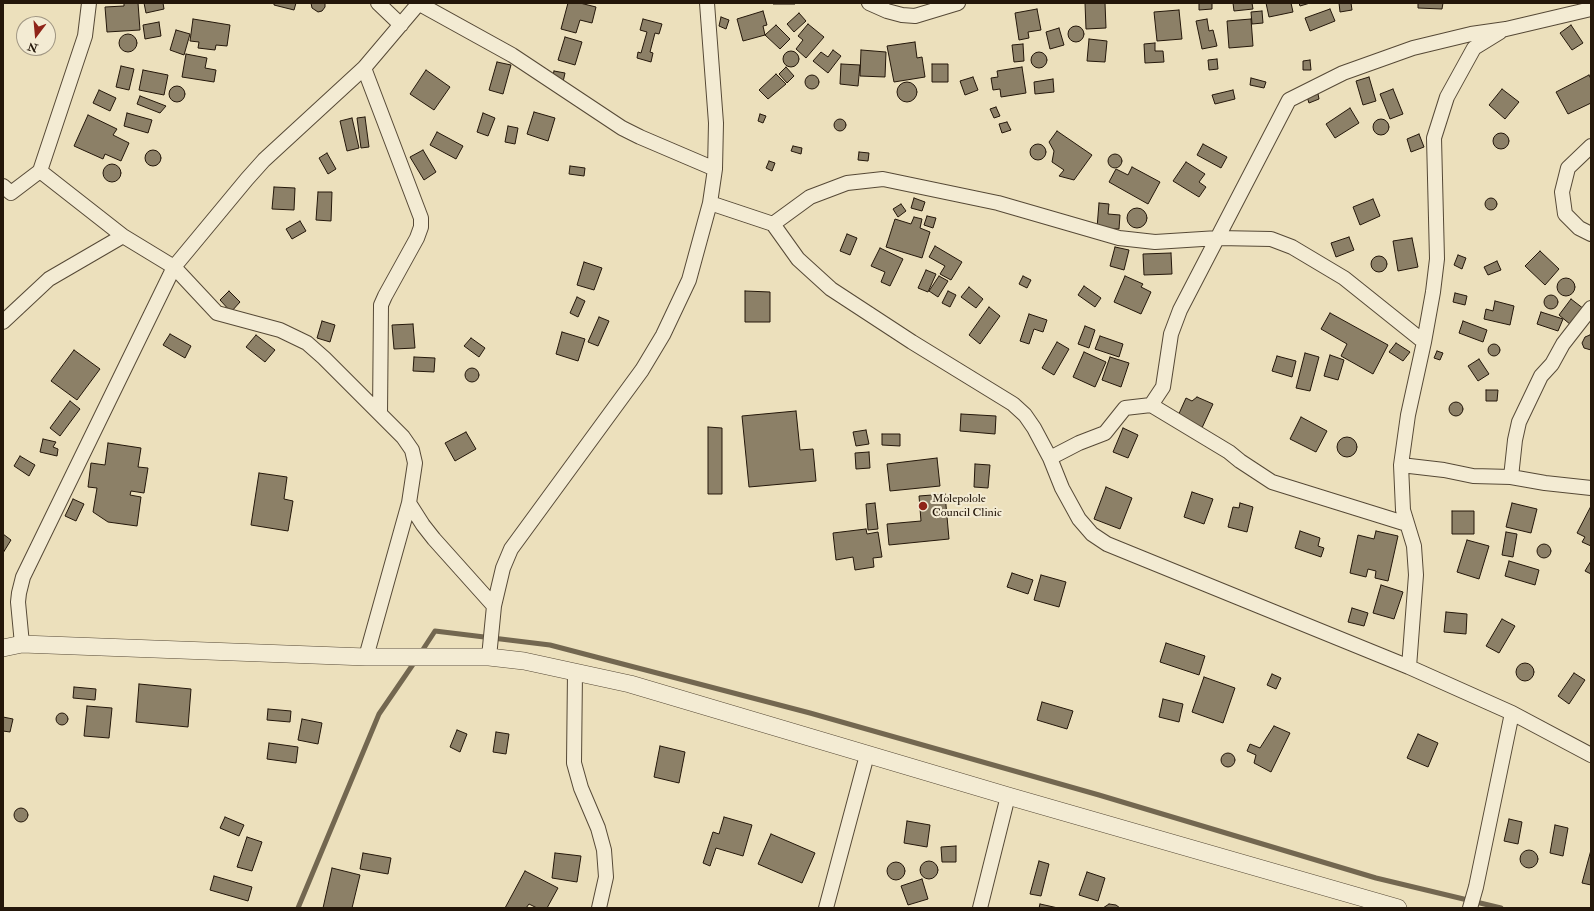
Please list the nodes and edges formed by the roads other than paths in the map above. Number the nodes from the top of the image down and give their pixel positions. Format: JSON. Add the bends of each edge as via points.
{"nodes":[{"id":1,"x":89,"y":3,"type":"edge"},
{"id":2,"x":378,"y":3,"type":"edge"},
{"id":3,"x":418,"y":3,"type":"edge"},
{"id":4,"x":707,"y":3,"type":"edge"},
{"id":5,"x":869,"y":3,"type":"edge"},
{"id":6,"x":958,"y":3,"type":"edge"},
{"id":7,"x":1591,"y":10,"type":"edge"},
{"id":8,"x":401,"y":25,"type":"junction"},
{"id":9,"x":1506,"y":28,"type":"junction"},
{"id":10,"x":364,"y":68,"type":"junction"},
{"id":11,"x":1591,"y":146,"type":"edge"},
{"id":12,"x":715,"y":169,"type":"junction"},
{"id":13,"x":40,"y":171,"type":"junction"},
{"id":14,"x":3,"y":186,"type":"edge"},
{"id":15,"x":710,"y":203,"type":"junction"},
{"id":16,"x":773,"y":224,"type":"junction"},
{"id":17,"x":1591,"y":234,"type":"edge"},
{"id":18,"x":123,"y":236,"type":"junction"},
{"id":19,"x":1218,"y":238,"type":"junction"},
{"id":20,"x":174,"y":267,"type":"junction"},
{"id":21,"x":1591,"y":308,"type":"edge"},
{"id":22,"x":3,"y":322,"type":"edge"},
{"id":23,"x":1424,"y":342,"type":"junction"},
{"id":24,"x":1151,"y":405,"type":"junction"},
{"id":25,"x":380,"y":414,"type":"junction"},
{"id":26,"x":1050,"y":458,"type":"junction"},
{"id":27,"x":1401,"y":465,"type":"junction"},
{"id":28,"x":1511,"y":477,"type":"junction"},
{"id":29,"x":1591,"y":488,"type":"edge"},
{"id":30,"x":409,"y":503,"type":"junction"},
{"id":31,"x":1408,"y":524,"type":"junction"},
{"id":32,"x":494,"y":606,"type":"junction"},
{"id":33,"x":22,"y":644,"type":"junction"},
{"id":34,"x":3,"y":648,"type":"edge"},
{"id":35,"x":366,"y":657,"type":"junction"},
{"id":36,"x":489,"y":657,"type":"junction"},
{"id":37,"x":1409,"y":667,"type":"junction"},
{"id":38,"x":575,"y":672,"type":"junction"},
{"id":39,"x":1512,"y":713,"type":"junction"},
{"id":40,"x":867,"y":755,"type":"junction"},
{"id":41,"x":1591,"y":755,"type":"edge"},
{"id":42,"x":1008,"y":796,"type":"junction"},
{"id":43,"x":599,"y":908,"type":"edge"},
{"id":44,"x":826,"y":908,"type":"edge"},
{"id":45,"x":980,"y":908,"type":"edge"},
{"id":46,"x":1398,"y":908,"type":"edge"},
{"id":47,"x":1470,"y":908,"type":"edge"}],
"edges":[{"from":1,"to":13,"type":"street","via":[[85,36]]},
{"from":2,"to":8,"type":"street"},
{"from":3,"to":8,"type":"street"},
{"from":3,"to":12,"type":"street","via":[[512,54],[622,128]]},
{"from":4,"to":12,"type":"street","via":[[716,123]]},
{"from":5,"to":6,"type":"street","via":[[887,11],[915,16]]},
{"from":7,"to":9,"type":"street"},
{"from":8,"to":10,"type":"street"},
{"from":9,"to":19,"type":"street","via":[[1413,48],[1343,73],[1289,100]]},
{"from":9,"to":23,"type":"street","via":[[1474,48],[1447,97],[1434,138],[1437,259],[1434,292]]},
{"from":10,"to":20,"type":"street","via":[[260,165]]},
{"from":10,"to":25,"type":"street","via":[[421,218],[417,238],[382,306]]},
{"from":11,"to":17,"type":"street","via":[[1568,168],[1562,192],[1565,214],[1579,228]]},
{"from":12,"to":15,"type":"street"},
{"from":13,"to":14,"type":"street","via":[[11,193]]},
{"from":13,"to":18,"type":"street"},
{"from":15,"to":16,"type":"street"},
{"from":15,"to":32,"type":"street","via":[[689,280],[663,335],[642,370],[511,549],[503,568]]},
{"from":16,"to":19,"type":"street","via":[[810,197],[847,183],[883,179],[998,203],[1119,238],[1155,242]]},
{"from":16,"to":26,"type":"street","via":[[798,260],[831,289],[1013,404],[1034,428]]},
{"from":18,"to":20,"type":"street"},
{"from":18,"to":22,"type":"street","via":[[49,279]]},
{"from":19,"to":23,"type":"street","via":[[1271,239],[1292,247],[1344,278]]},
{"from":19,"to":24,"type":"street","via":[[1180,310],[1171,334],[1163,387]]},
{"from":20,"to":25,"type":"street","via":[[217,313],[280,330],[307,344]]},
{"from":20,"to":33,"type":"street","via":[[24,577],[18,602]]},
{"from":21,"to":28,"type":"street","via":[[1541,376],[1519,422]]},
{"from":23,"to":27,"type":"street","via":[[1408,415]]},
{"from":24,"to":26,"type":"street","via":[[1125,408],[1105,432]]},
{"from":24,"to":31,"type":"street","via":[[1229,452],[1272,482]]},
{"from":25,"to":30,"type":"street","via":[[404,437],[412,450],[415,463]]},
{"from":26,"to":37,"type":"street","via":[[1062,488],[1079,519],[1092,534],[1107,544]]},
{"from":27,"to":28,"type":"street","via":[[1473,476]]},
{"from":27,"to":31,"type":"street","via":[[1403,510]]},
{"from":28,"to":29,"type":"street","via":[[1545,484]]},
{"from":30,"to":32,"type":"street","via":[[430,534]]},
{"from":30,"to":35,"type":"street"},
{"from":31,"to":37,"type":"street","via":[[1414,546],[1416,575]]},
{"from":32,"to":36,"type":"street"},
{"from":33,"to":34,"type":"street"},
{"from":33,"to":35,"type":"street"},
{"from":35,"to":36,"type":"street"},
{"from":36,"to":38,"type":"street","via":[[524,661]]},
{"from":37,"to":39,"type":"street"},
{"from":38,"to":40,"type":"street","via":[[630,684]]},
{"from":38,"to":43,"type":"street","via":[[574,763],[604,850],[606,877]]},
{"from":39,"to":41,"type":"street"},
{"from":39,"to":47,"type":"street"},
{"from":40,"to":42,"type":"street"},
{"from":40,"to":44,"type":"street"},
{"from":42,"to":45,"type":"street"},
{"from":42,"to":46,"type":"street"}]}
